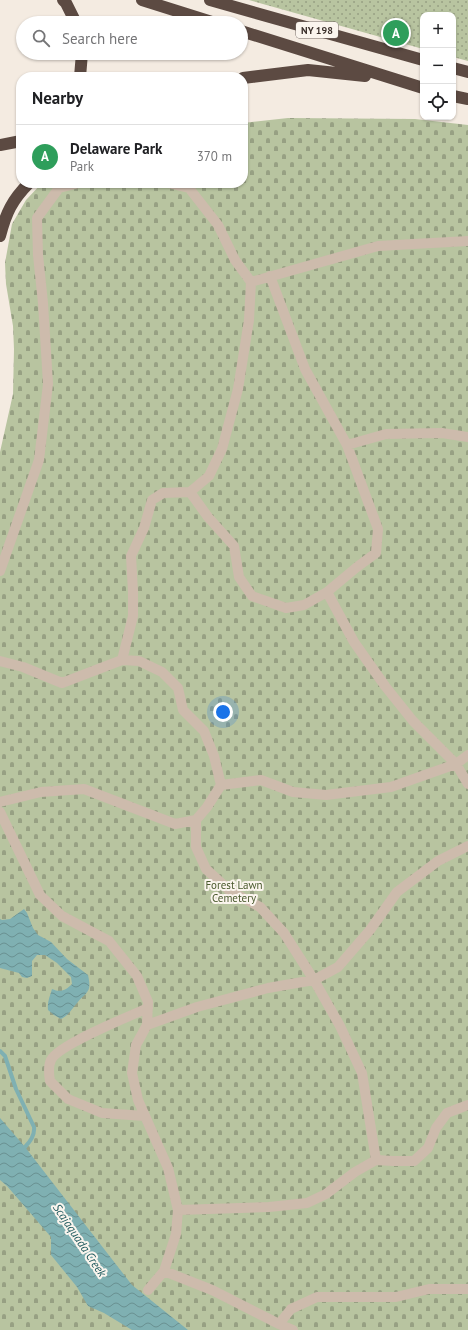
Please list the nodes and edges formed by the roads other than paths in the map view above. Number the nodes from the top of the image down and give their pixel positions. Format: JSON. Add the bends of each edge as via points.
{"nodes":[{"id":1,"x":63,"y":0,"type":"edge"},
{"id":2,"x":142,"y":0,"type":"edge"},
{"id":3,"x":210,"y":0,"type":"edge"},
{"id":4,"x":72,"y":16,"type":"edge"},
{"id":5,"x":193,"y":16,"type":"edge"},
{"id":6,"x":248,"y":33,"type":"edge"},
{"id":7,"x":420,"y":59,"type":"edge"},
{"id":8,"x":81,"y":60,"type":"edge"},
{"id":9,"x":456,"y":69,"type":"edge"},
{"id":10,"x":80,"y":72,"type":"edge"},
{"id":11,"x":468,"y":72,"type":"edge"},
{"id":12,"x":248,"y":77,"type":"edge"},
{"id":13,"x":404,"y":82,"type":"junction"},
{"id":14,"x":420,"y":87,"type":"edge"},
{"id":15,"x":456,"y":97,"type":"edge"},
{"id":16,"x":468,"y":99,"type":"edge"},
{"id":17,"x":16,"y":142,"type":"edge"},
{"id":18,"x":0,"y":146,"type":"edge"},
{"id":19,"x":25,"y":188,"type":"edge"},
{"id":20,"x":59,"y":188,"type":"edge"},
{"id":21,"x":189,"y":188,"type":"edge"},
{"id":22,"x":0,"y":236,"type":"edge"},
{"id":23,"x":468,"y":241,"type":"edge"},
{"id":24,"x":270,"y":276,"type":"junction"},
{"id":25,"x":251,"y":282,"type":"junction"},
{"id":26,"x":468,"y":437,"type":"edge"},
{"id":27,"x":347,"y":445,"type":"junction"},
{"id":28,"x":190,"y":492,"type":"junction"},
{"id":29,"x":0,"y":571,"type":"edge"},
{"id":30,"x":327,"y":592,"type":"junction"},
{"id":31,"x":122,"y":660,"type":"junction"},
{"id":32,"x":0,"y":662,"type":"edge"},
{"id":33,"x":468,"y":756,"type":"edge"},
{"id":34,"x":456,"y":764,"type":"junction"},
{"id":35,"x":468,"y":784,"type":"edge"},
{"id":36,"x":221,"y":785,"type":"junction"},
{"id":37,"x":0,"y":802,"type":"edge"},
{"id":38,"x":0,"y":812,"type":"edge"},
{"id":39,"x":196,"y":820,"type":"junction"},
{"id":40,"x":468,"y":846,"type":"edge"},
{"id":41,"x":314,"y":980,"type":"junction"},
{"id":42,"x":148,"y":1008,"type":"junction"},
{"id":43,"x":147,"y":1025,"type":"junction"},
{"id":44,"x":468,"y":1105,"type":"edge"},
{"id":45,"x":145,"y":1116,"type":"junction"},
{"id":46,"x":376,"y":1160,"type":"junction"},
{"id":47,"x":178,"y":1210,"type":"junction"},
{"id":48,"x":164,"y":1271,"type":"junction"},
{"id":49,"x":468,"y":1289,"type":"edge"},
{"id":50,"x":148,"y":1290,"type":"dead end"},
{"id":51,"x":279,"y":1324,"type":"junction"},
{"id":52,"x":293,"y":1330,"type":"edge"}],
"edges":[{"from":1,"to":4,"type":"highway"},
{"from":2,"to":5,"type":"highway"},
{"from":3,"to":7,"type":"highway","number":"NY 198"},
{"from":6,"to":13,"type":"highway","number":"NY 198"},
{"from":8,"to":10,"type":"highway"},
{"from":9,"to":11,"type":"highway"},
{"from":12,"to":13,"type":"highway","via":[[308,70]]},
{"from":13,"to":14,"type":"highway","number":"NY 198"},
{"from":15,"to":16,"type":"highway"},
{"from":17,"to":18,"type":"highway"},
{"from":19,"to":22,"type":"highway","via":[[10,206]]},
{"from":20,"to":29,"type":"street","via":[[37,218],[48,384],[38,460]]},
{"from":21,"to":25,"type":"street","via":[[218,225],[235,260]]},
{"from":23,"to":24,"type":"street","via":[[378,246]]},
{"from":24,"to":25,"type":"street"},
{"from":24,"to":27,"type":"street","via":[[305,369]]},
{"from":25,"to":28,"type":"street","via":[[249,320],[238,389],[222,449],[209,476]]},
{"from":26,"to":27,"type":"street","via":[[442,433],[386,434]]},
{"from":27,"to":30,"type":"street","via":[[378,529],[376,553]]},
{"from":28,"to":30,"type":"street","via":[[234,546],[239,577],[252,596],[286,608],[304,605]]},
{"from":28,"to":31,"type":"street","via":[[163,493],[152,500],[144,528],[131,556],[132,616]]},
{"from":30,"to":34,"type":"street","via":[[354,642],[385,686],[413,721]]},
{"from":31,"to":32,"type":"street","via":[[62,683],[23,667]]},
{"from":31,"to":36,"type":"street","via":[[139,661],[162,672],[178,688],[183,710],[204,732],[214,756]]},
{"from":33,"to":34,"type":"street"},
{"from":34,"to":35,"type":"street"},
{"from":34,"to":36,"type":"street","via":[[391,786],[326,795],[293,792],[261,780]]},
{"from":36,"to":39,"type":"street"},
{"from":37,"to":39,"type":"street","via":[[41,792],[84,789],[175,824]]},
{"from":38,"to":42,"type":"street","via":[[40,895],[62,916],[109,941],[137,976]]},
{"from":39,"to":41,"type":"street","via":[[196,847],[206,869],[230,891],[260,907],[284,933]]},
{"from":40,"to":41,"type":"street","via":[[438,861],[397,892],[370,930],[338,966]]},
{"from":41,"to":43,"type":"street","via":[[268,988],[197,1007]]},
{"from":41,"to":46,"type":"street","via":[[340,1026],[362,1073]]},
{"from":42,"to":43,"type":"street"},
{"from":42,"to":45,"type":"street","via":[[58,1051],[51,1060],[49,1070],[50,1081],[68,1099],[102,1113]]},
{"from":43,"to":45,"type":"street","via":[[136,1045],[132,1074]]},
{"from":44,"to":46,"type":"street","via":[[447,1113],[436,1128],[428,1148],[414,1160]]},
{"from":45,"to":47,"type":"street","via":[[168,1168]]},
{"from":46,"to":47,"type":"street","via":[[326,1194],[307,1203]]},
{"from":47,"to":48,"type":"street","via":[[176,1234]]},
{"from":48,"to":50,"type":"street"},
{"from":48,"to":51,"type":"street","via":[[212,1290]]},
{"from":49,"to":51,"type":"street","via":[[429,1289],[396,1297],[317,1297],[291,1308]]},
{"from":51,"to":52,"type":"street"}]}
